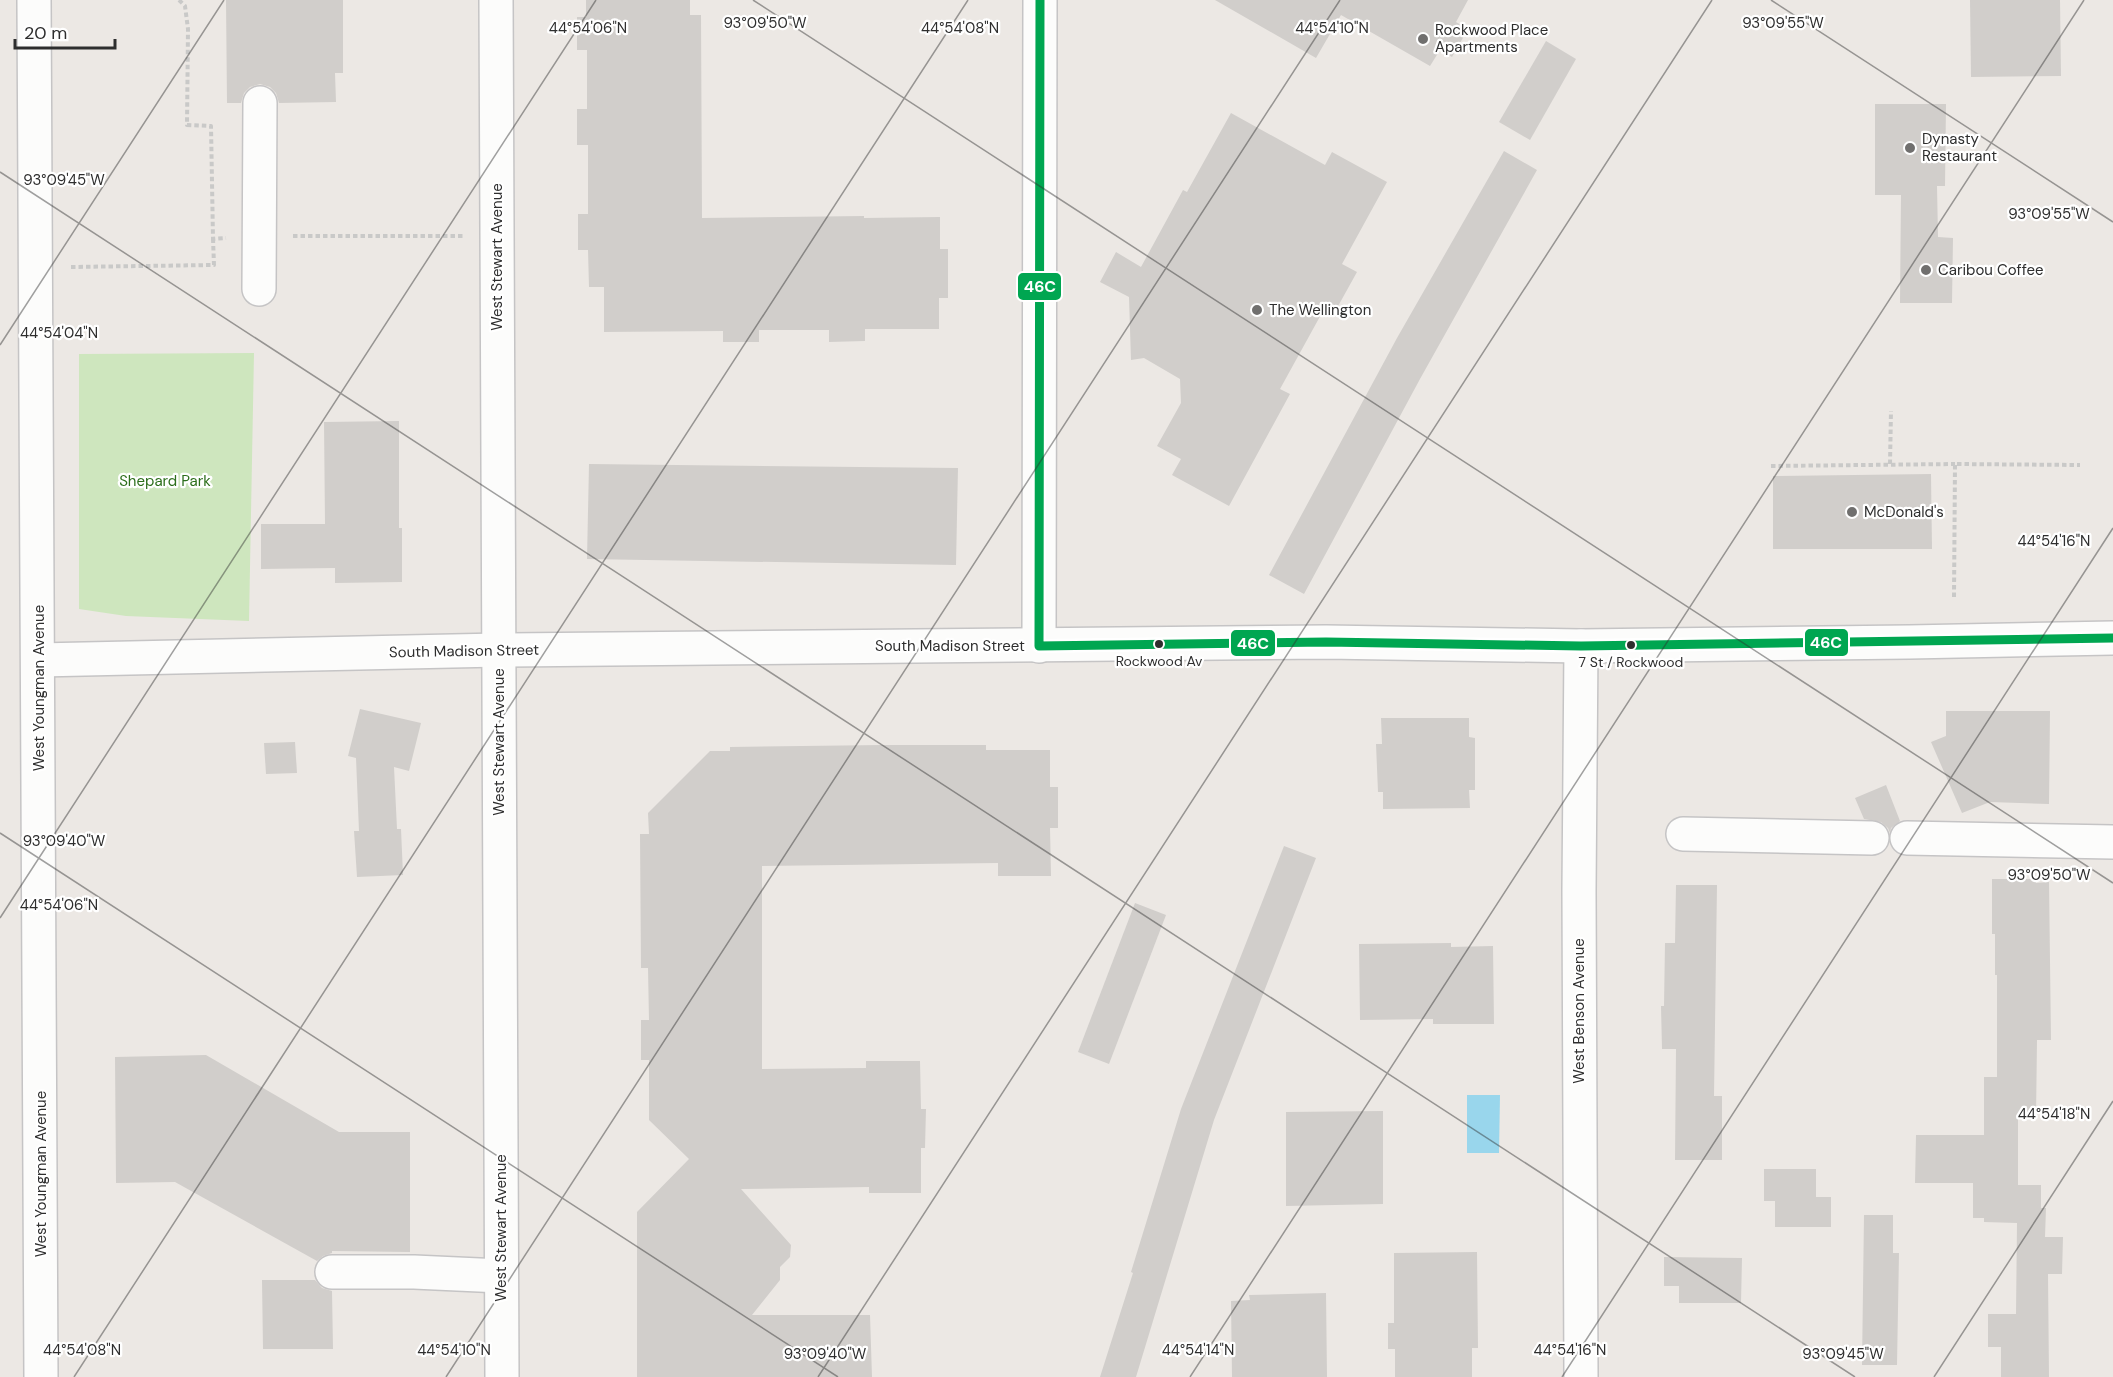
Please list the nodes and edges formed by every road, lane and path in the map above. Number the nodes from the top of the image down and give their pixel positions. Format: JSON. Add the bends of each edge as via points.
{"nodes":[{"id":1,"x":34,"y":0,"type":"edge"},
{"id":2,"x":496,"y":0,"type":"edge"},
{"id":3,"x":1040,"y":0,"type":"edge"},
{"id":4,"x":260,"y":103,"type":"dead end"},
{"id":5,"x":213,"y":239,"type":"dead end"},
{"id":6,"x":71,"y":267,"type":"dead end"},
{"id":7,"x":259,"y":289,"type":"dead end"},
{"id":8,"x":1891,"y":411,"type":"dead end"},
{"id":9,"x":1890,"y":464,"type":"junction"},
{"id":10,"x":1955,"y":464,"type":"junction"},
{"id":11,"x":2080,"y":465,"type":"dead end"},
{"id":12,"x":1771,"y":466,"type":"dead end"},
{"id":13,"x":1954,"y":597,"type":"dead end"},
{"id":14,"x":2113,"y":638,"type":"edge"},
{"id":15,"x":1039,"y":646,"type":"junction"},
{"id":16,"x":1581,"y":646,"type":"junction"},
{"id":17,"x":499,"y":650,"type":"junction"},
{"id":18,"x":39,"y":660,"type":"junction"},
{"id":19,"x":1683,"y":834,"type":"dead end"},
{"id":20,"x":1872,"y":838,"type":"dead end"},
{"id":21,"x":1907,"y":838,"type":"dead end"},
{"id":22,"x":2113,"y":842,"type":"edge"},
{"id":23,"x":332,"y":1272,"type":"dead end"},
{"id":24,"x":501,"y":1276,"type":"junction"},
{"id":25,"x":41,"y":1377,"type":"edge"},
{"id":26,"x":502,"y":1377,"type":"edge"},
{"id":27,"x":1581,"y":1377,"type":"edge"}],
"edges":[{"from":1,"to":18,"type":"street","name":"West Youngman Avenue"},
{"from":2,"to":17,"type":"street","name":"West Stewart Avenue"},
{"from":3,"to":15,"type":"street"},
{"from":4,"to":7,"type":"street"},
{"from":5,"to":6,"type":"path","via":[[214,266]]},
{"from":8,"to":9,"type":"path"},
{"from":9,"to":10,"type":"path"},
{"from":9,"to":12,"type":"path"},
{"from":10,"to":11,"type":"path"},
{"from":10,"to":13,"type":"path"},
{"from":14,"to":16,"type":"street","name":"South Madison Street"},
{"from":15,"to":16,"type":"street","name":"South Madison Street","via":[[1326,642]]},
{"from":15,"to":17,"type":"street","name":"South Madison Street"},
{"from":16,"to":27,"type":"street","name":"West Benson Avenue"},
{"from":17,"to":18,"type":"street","name":"South Madison Street"},
{"from":17,"to":24,"type":"street","name":"West Stewart Avenue"},
{"from":18,"to":25,"type":"street","name":"West Youngman Avenue"},
{"from":19,"to":20,"type":"street"},
{"from":21,"to":22,"type":"street"},
{"from":23,"to":24,"type":"street"},
{"from":24,"to":26,"type":"street","name":"West Stewart Avenue"}]}
